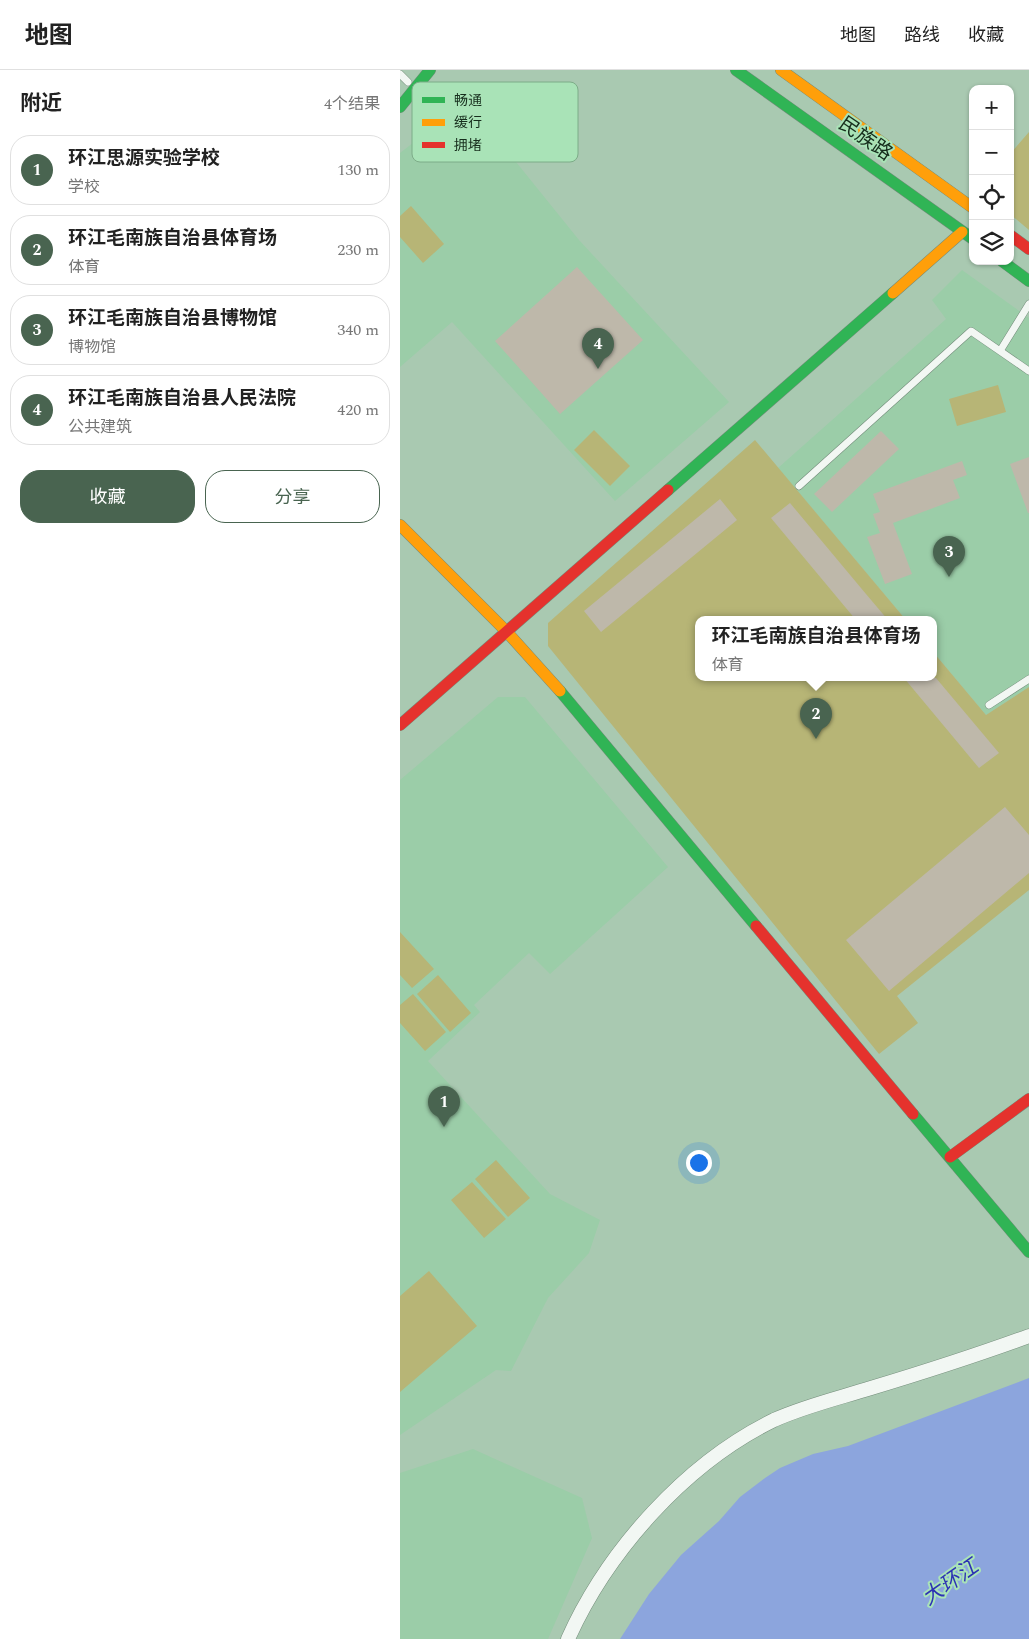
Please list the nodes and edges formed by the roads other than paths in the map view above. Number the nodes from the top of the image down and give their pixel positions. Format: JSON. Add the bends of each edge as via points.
{"nodes":[{"id":1,"x":430,"y":70,"type":"edge"},
{"id":2,"x":736,"y":70,"type":"edge"},
{"id":3,"x":781,"y":70,"type":"edge"},
{"id":4,"x":403,"y":81,"type":"edge"},
{"id":5,"x":420,"y":82,"type":"edge"},
{"id":6,"x":412,"y":92,"type":"edge"},
{"id":7,"x":400,"y":107,"type":"edge"},
{"id":8,"x":969,"y":205,"type":"edge"},
{"id":9,"x":962,"y":232,"type":"junction"},
{"id":10,"x":969,"y":237,"type":"edge"},
{"id":11,"x":1014,"y":238,"type":"edge"},
{"id":12,"x":1029,"y":249,"type":"edge"},
{"id":13,"x":1007,"y":265,"type":"edge"},
{"id":14,"x":1029,"y":281,"type":"edge"},
{"id":15,"x":1029,"y":304,"type":"edge"},
{"id":16,"x":1000,"y":351,"type":"junction"},
{"id":17,"x":1029,"y":371,"type":"edge"},
{"id":18,"x":799,"y":486,"type":"dead end"},
{"id":19,"x":400,"y":525,"type":"edge"},
{"id":20,"x":506,"y":632,"type":"junction"},
{"id":21,"x":1029,"y":679,"type":"edge"},
{"id":22,"x":989,"y":705,"type":"dead end"},
{"id":23,"x":400,"y":725,"type":"edge"},
{"id":24,"x":1029,"y":1099,"type":"edge"},
{"id":25,"x":950,"y":1157,"type":"junction"},
{"id":26,"x":1029,"y":1252,"type":"edge"},
{"id":27,"x":1029,"y":1336,"type":"edge"},
{"id":28,"x":568,"y":1639,"type":"edge"}],
"edges":[{"from":1,"to":4,"type":"street"},
{"from":1,"to":5,"type":"street"},
{"from":2,"to":9,"type":"street","name":"民族路"},
{"from":3,"to":8,"type":"street","name":"民族路"},
{"from":6,"to":7,"type":"street"},
{"from":9,"to":10,"type":"street","name":"民族路"},
{"from":9,"to":20,"type":"street"},
{"from":11,"to":12,"type":"street"},
{"from":13,"to":14,"type":"street"},
{"from":15,"to":16,"type":"lane"},
{"from":16,"to":17,"type":"lane"},
{"from":16,"to":18,"type":"lane","via":[[971,331]]},
{"from":19,"to":20,"type":"street"},
{"from":20,"to":23,"type":"street"},
{"from":20,"to":25,"type":"street","via":[[582,715]]},
{"from":21,"to":22,"type":"lane"},
{"from":24,"to":25,"type":"street"},
{"from":25,"to":26,"type":"street"},
{"from":27,"to":28,"type":"street","via":[[793,1412],[740,1439],[692,1476],[642,1524],[596,1586]]}]}
